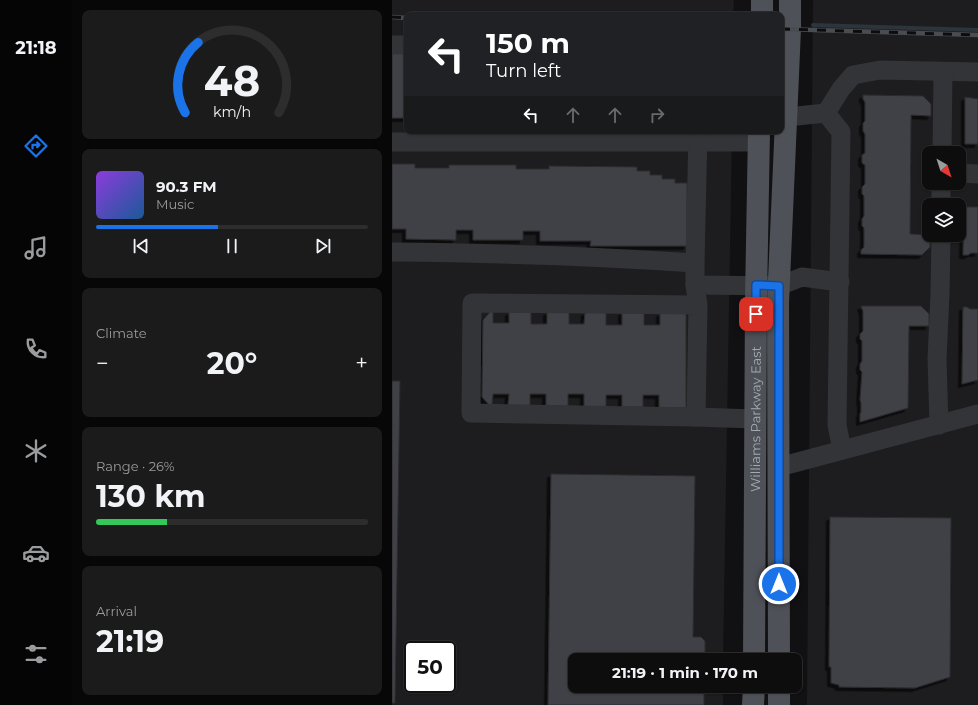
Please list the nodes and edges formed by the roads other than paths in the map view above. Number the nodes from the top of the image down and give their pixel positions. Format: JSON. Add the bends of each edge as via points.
{"nodes":[{"id":1,"x":762,"y":0,"type":"edge"},
{"id":2,"x":790,"y":0,"type":"edge"},
{"id":3,"x":762,"y":12,"type":"edge"},
{"id":4,"x":392,"y":45,"type":"edge"},
{"id":5,"x":404,"y":45,"type":"edge"},
{"id":6,"x":943,"y":72,"type":"junction"},
{"id":7,"x":978,"y":72,"type":"edge"},
{"id":8,"x":826,"y":113,"type":"junction"},
{"id":9,"x":786,"y":117,"type":"junction"},
{"id":10,"x":759,"y":136,"type":"edge"},
{"id":11,"x":698,"y":137,"type":"edge"},
{"id":12,"x":392,"y":142,"type":"edge"},
{"id":13,"x":942,"y":146,"type":"edge"},
{"id":14,"x":966,"y":173,"type":"edge"},
{"id":15,"x":978,"y":174,"type":"edge"},
{"id":16,"x":941,"y":242,"type":"edge"},
{"id":17,"x":392,"y":252,"type":"edge"},
{"id":18,"x":695,"y":263,"type":"junction"},
{"id":19,"x":840,"y":282,"type":"junction"},
{"id":20,"x":695,"y":285,"type":"junction"},
{"id":21,"x":756,"y":285,"type":"junction"},
{"id":22,"x":779,"y":286,"type":"junction"},
{"id":23,"x":698,"y":304,"type":"junction"},
{"id":24,"x":978,"y":414,"type":"edge"},
{"id":25,"x":696,"y":417,"type":"junction"},
{"id":26,"x":755,"y":419,"type":"junction"},
{"id":27,"x":939,"y":424,"type":"junction"},
{"id":28,"x":842,"y":450,"type":"junction"},
{"id":29,"x":778,"y":467,"type":"junction"},
{"id":30,"x":754,"y":653,"type":"edge"},
{"id":31,"x":779,"y":653,"type":"edge"},
{"id":32,"x":754,"y":693,"type":"edge"},
{"id":33,"x":779,"y":693,"type":"edge"},
{"id":34,"x":753,"y":705,"type":"edge"},
{"id":35,"x":779,"y":705,"type":"edge"}],
"edges":[{"from":1,"to":3,"type":"main road"},
{"from":2,"to":9,"type":"main road","name":"Williams Parkway East"},
{"from":4,"to":5,"type":"lane"},
{"from":6,"to":7,"type":"lane"},
{"from":6,"to":8,"type":"lane","via":[[880,70],[853,75]]},
{"from":6,"to":13,"type":"lane"},
{"from":8,"to":9,"type":"lane"},
{"from":8,"to":19,"type":"lane","via":[[841,132]]},
{"from":9,"to":22,"type":"main road","name":"Williams Parkway East"},
{"from":10,"to":11,"type":"lane"},
{"from":10,"to":21,"type":"main road","name":"Williams Parkway East"},
{"from":11,"to":12,"type":"lane"},
{"from":11,"to":18,"type":"lane"},
{"from":14,"to":15,"type":"lane"},
{"from":16,"to":27,"type":"lane","via":[[937,359]]},
{"from":17,"to":18,"type":"lane","via":[[488,253]]},
{"from":18,"to":20,"type":"lane"},
{"from":19,"to":22,"type":"lane","via":[[802,277]]},
{"from":19,"to":28,"type":"lane","via":[[837,425]]},
{"from":20,"to":21,"type":"lane"},
{"from":20,"to":23,"type":"lane"},
{"from":21,"to":22,"type":"lane"},
{"from":21,"to":26,"type":"main road","name":"Williams Parkway East"},
{"from":22,"to":29,"type":"main road","name":"Williams Parkway East"},
{"from":23,"to":25,"type":"lane"},
{"from":23,"to":25,"type":"lane","via":[[472,303],[471,413]]},
{"from":24,"to":27,"type":"lane"},
{"from":25,"to":26,"type":"lane"},
{"from":26,"to":30,"type":"main road","name":"Williams Parkway East"},
{"from":27,"to":28,"type":"lane"},
{"from":28,"to":29,"type":"lane"},
{"from":29,"to":31,"type":"main road","name":"Williams Parkway East"},
{"from":32,"to":34,"type":"main road"},
{"from":33,"to":35,"type":"main road"}]}
